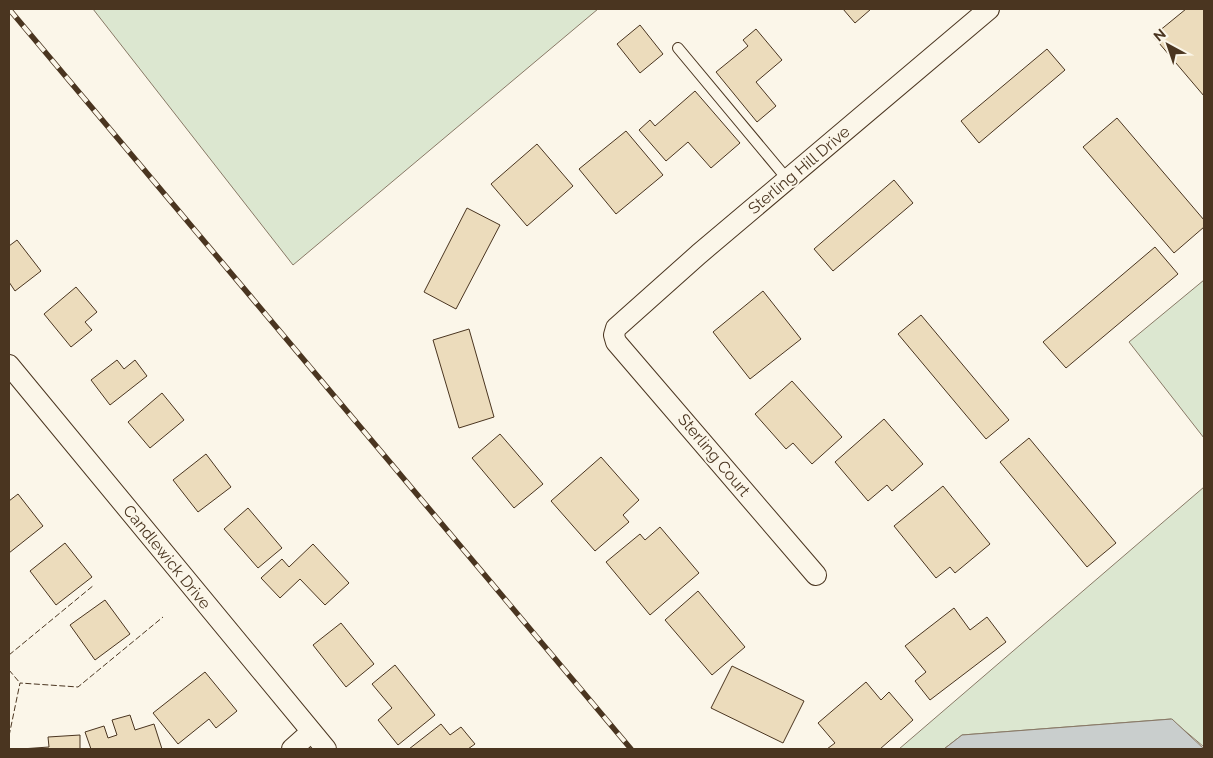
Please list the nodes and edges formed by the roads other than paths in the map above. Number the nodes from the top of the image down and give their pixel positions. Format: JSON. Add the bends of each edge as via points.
{"nodes":[{"id":1,"x":989,"y":9,"type":"edge"},
{"id":2,"x":678,"y":48,"type":"dead end"},
{"id":3,"x":788,"y":180,"type":"junction"},
{"id":4,"x":614,"y":335,"type":"joint"},
{"id":5,"x":9,"y":365,"type":"edge"},
{"id":6,"x":816,"y":575,"type":"dead end"},
{"id":7,"x":312,"y":732,"type":"junction"},
{"id":8,"x":292,"y":749,"type":"edge"},
{"id":9,"x":326,"y":749,"type":"edge"}],
"edges":[{"from":1,"to":3,"type":"street","name":"Sterling Hill Drive"},
{"from":2,"to":3,"type":"lane"},
{"from":3,"to":4,"type":"street","name":"Sterling Hill Drive","via":[[699,254],[616,328]]},
{"from":4,"to":6,"type":"street","name":"Sterling Court","via":[[616,342]]},
{"from":5,"to":7,"type":"street","name":"Candlewick Drive"},
{"from":7,"to":8,"type":"street"},
{"from":7,"to":9,"type":"street","name":"Candlewick Drive"}]}
